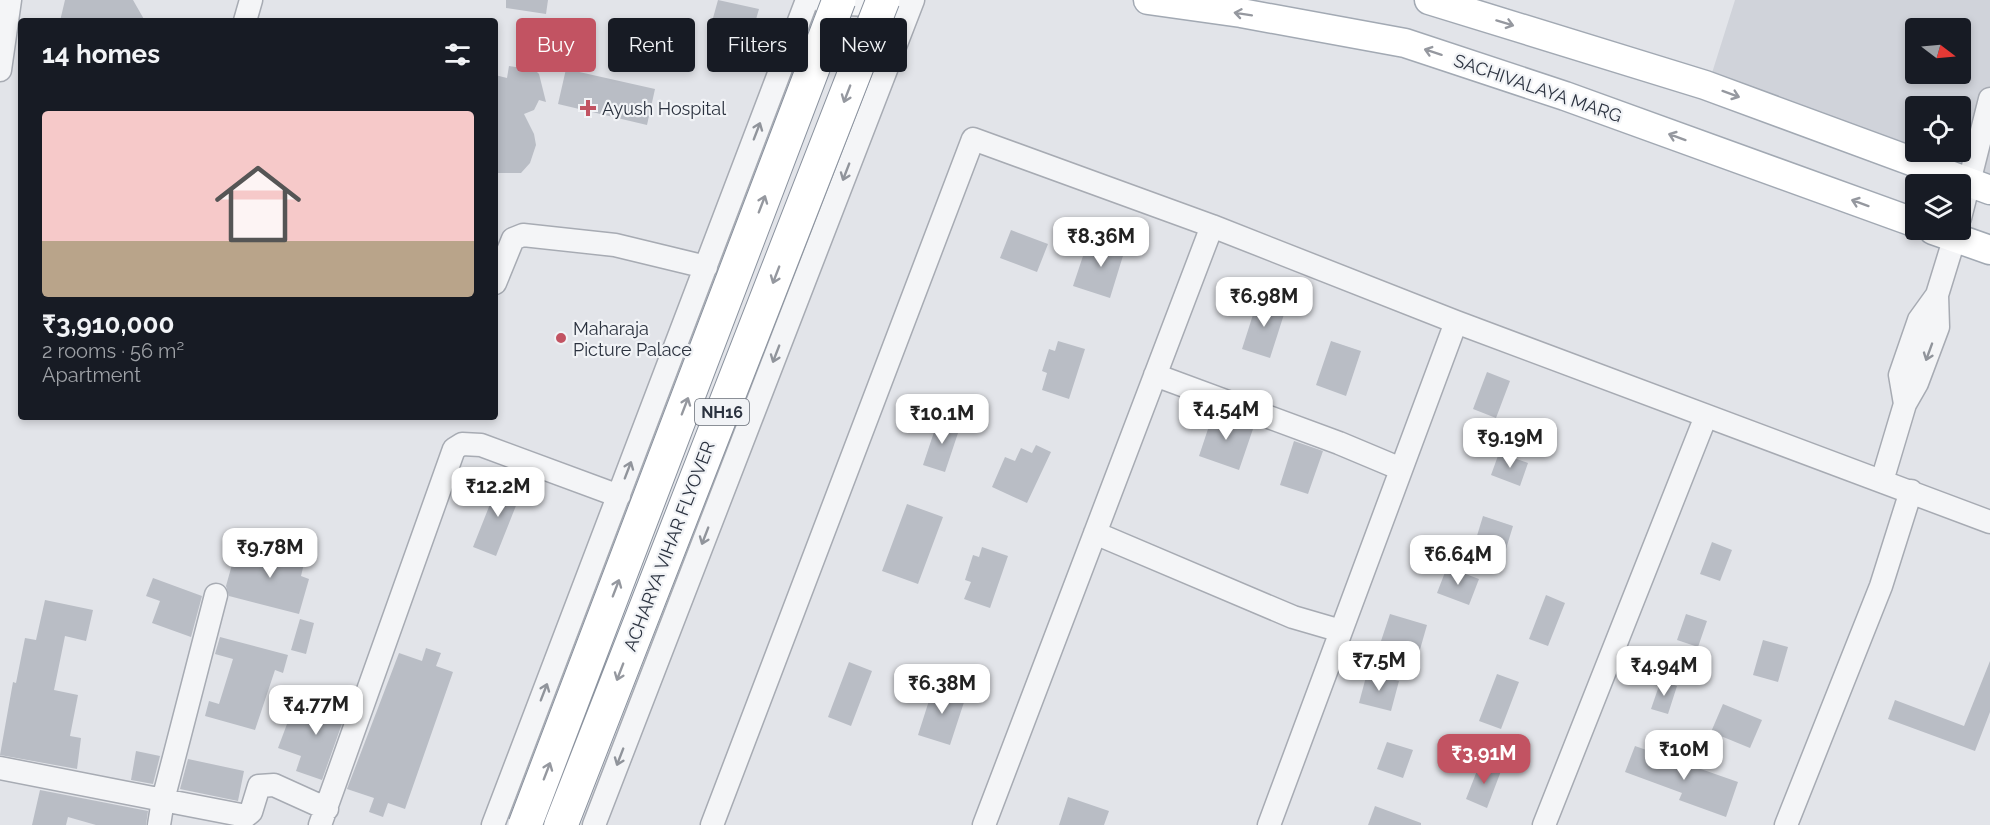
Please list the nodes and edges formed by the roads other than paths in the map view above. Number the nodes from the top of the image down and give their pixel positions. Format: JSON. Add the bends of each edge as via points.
{"nodes":[{"id":1,"x":10,"y":0,"type":"edge"},
{"id":2,"x":251,"y":0,"type":"edge"},
{"id":3,"x":839,"y":0,"type":"edge"},
{"id":4,"x":1148,"y":0,"type":"edge"},
{"id":5,"x":1429,"y":0,"type":"edge"},
{"id":6,"x":902,"y":2,"type":"edge"},
{"id":7,"x":806,"y":4,"type":"edge"},
{"id":8,"x":246,"y":18,"type":"edge"},
{"id":9,"x":0,"y":64,"type":"edge"},
{"id":10,"x":1990,"y":99,"type":"edge"},
{"id":11,"x":1987,"y":132,"type":"edge"},
{"id":12,"x":1981,"y":187,"type":"edge"},
{"id":13,"x":1971,"y":201,"type":"edge"},
{"id":14,"x":1905,"y":219,"type":"edge"},
{"id":15,"x":1212,"y":226,"type":"junction"},
{"id":16,"x":1949,"y":240,"type":"edge"},
{"id":17,"x":1971,"y":240,"type":"edge"},
{"id":18,"x":1990,"y":250,"type":"edge"},
{"id":19,"x":706,"y":267,"type":"junction"},
{"id":20,"x":498,"y":276,"type":"edge"},
{"id":21,"x":1456,"y":322,"type":"junction"},
{"id":22,"x":1155,"y":375,"type":"junction"},
{"id":23,"x":1706,"y":416,"type":"junction"},
{"id":24,"x":1401,"y":470,"type":"junction"},
{"id":25,"x":1882,"y":481,"type":"junction"},
{"id":26,"x":1911,"y":491,"type":"junction"},
{"id":27,"x":619,"y":496,"type":"junction"},
{"id":28,"x":1990,"y":522,"type":"edge"},
{"id":29,"x":1095,"y":532,"type":"junction"},
{"id":30,"x":216,"y":595,"type":"dead end"},
{"id":31,"x":1341,"y":631,"type":"junction"},
{"id":32,"x":0,"y":768,"type":"edge"},
{"id":33,"x":163,"y":800,"type":"junction"},
{"id":34,"x":323,"y":817,"type":"edge"},
{"id":35,"x":159,"y":825,"type":"edge"},
{"id":36,"x":493,"y":825,"type":"edge"},
{"id":37,"x":525,"y":825,"type":"edge"},
{"id":38,"x":561,"y":825,"type":"edge"},
{"id":39,"x":594,"y":825,"type":"edge"},
{"id":40,"x":712,"y":825,"type":"edge"},
{"id":41,"x":984,"y":825,"type":"edge"},
{"id":42,"x":1269,"y":825,"type":"edge"},
{"id":43,"x":1544,"y":825,"type":"edge"},
{"id":44,"x":1786,"y":825,"type":"edge"}],
"edges":[{"from":1,"to":9,"type":"street"},
{"from":2,"to":8,"type":"street"},
{"from":37,"to":3,"type":"highway","name":"ACHARYA VIHAR FLYOVER","number":"NH16","one_way":true,"bridge":true},
{"from":14,"to":4,"type":"main road","name":"SACHIVALAYA MARG","one_way":true,"via":[[1405,42]]},
{"from":5,"to":12,"type":"main road","one_way":true,"via":[[1705,85]]},
{"from":6,"to":7,"type":"street"},
{"from":6,"to":38,"type":"highway","name":"ACHARYA VIHAR FLYOVER","number":"NH16","one_way":true,"bridge":true},
{"from":6,"to":39,"type":"street","one_way":true},
{"from":19,"to":7,"type":"street","one_way":true},
{"from":10,"to":11,"type":"street"},
{"from":11,"to":12,"type":"street"},
{"from":12,"to":13,"type":"street"},
{"from":15,"to":21,"type":"street"},
{"from":15,"to":22,"type":"street"},
{"from":15,"to":40,"type":"street","via":[[973,139]]},
{"from":16,"to":25,"type":"street","via":[[1937,295],[1938,327],[1905,404]]},
{"from":17,"to":18,"type":"main road"},
{"from":19,"to":20,"type":"street","via":[[615,245],[523,235],[513,239]]},
{"from":27,"to":19,"type":"street","one_way":true},
{"from":21,"to":23,"type":"street"},
{"from":21,"to":24,"type":"street"},
{"from":22,"to":24,"type":"street"},
{"from":22,"to":29,"type":"street"},
{"from":23,"to":25,"type":"street"},
{"from":23,"to":43,"type":"street"},
{"from":24,"to":31,"type":"street"},
{"from":25,"to":26,"type":"street"},
{"from":26,"to":28,"type":"street"},
{"from":26,"to":44,"type":"street","via":[[1881,586]]},
{"from":27,"to":34,"type":"street","via":[[481,445],[470,443],[454,449]]},
{"from":36,"to":27,"type":"street","one_way":true},
{"from":29,"to":31,"type":"street","via":[[1293,617]]},
{"from":29,"to":41,"type":"street"},
{"from":30,"to":33,"type":"street"},
{"from":31,"to":42,"type":"street"},
{"from":32,"to":33,"type":"street"},
{"from":33,"to":34,"type":"street","via":[[246,816],[259,786],[270,784]]},
{"from":33,"to":35,"type":"street"}]}
